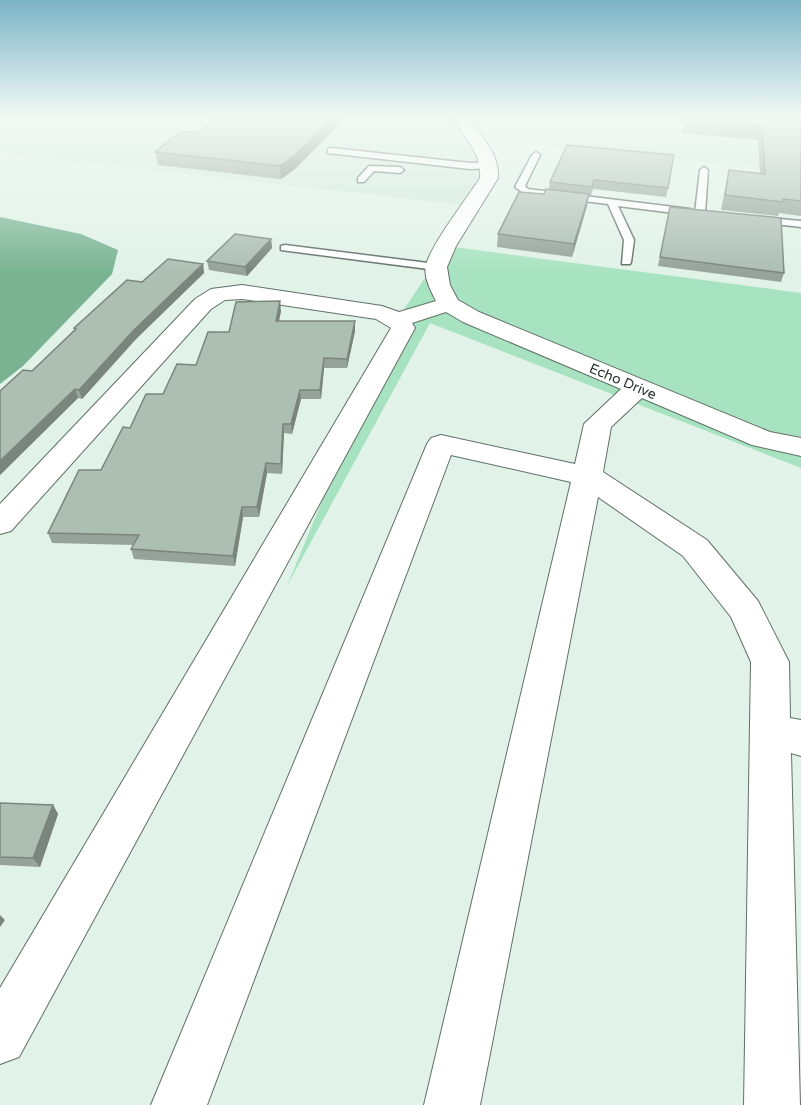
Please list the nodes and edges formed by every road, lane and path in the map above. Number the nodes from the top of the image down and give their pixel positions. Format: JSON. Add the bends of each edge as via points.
{"nodes":[{"id":1,"x":371,"y":170,"type":"edge"},
{"id":2,"x":391,"y":170,"type":"edge"},
{"id":3,"x":410,"y":170,"type":"edge"},
{"id":4,"x":490,"y":170,"type":"edge"},
{"id":5,"x":529,"y":170,"type":"edge"},
{"id":6,"x":704,"y":170,"type":"dead end"},
{"id":7,"x":361,"y":180,"type":"dead end"},
{"id":8,"x":612,"y":203,"type":"junction"},
{"id":9,"x":700,"y":213,"type":"junction"},
{"id":10,"x":711,"y":214,"type":"edge"},
{"id":11,"x":745,"y":218,"type":"edge"},
{"id":12,"x":801,"y":224,"type":"edge"},
{"id":13,"x":285,"y":248,"type":"dead end"},
{"id":14,"x":626,"y":262,"type":"dead end"},
{"id":15,"x":436,"y":267,"type":"junction"},
{"id":16,"x":449,"y":304,"type":"junction"},
{"id":17,"x":397,"y":320,"type":"junction"},
{"id":18,"x":639,"y":387,"type":"junction"},
{"id":19,"x":801,"y":447,"type":"edge"},
{"id":20,"x":587,"y":476,"type":"junction"},
{"id":21,"x":0,"y":523,"type":"edge"},
{"id":22,"x":786,"y":734,"type":"edge"},
{"id":23,"x":0,"y":1038,"type":"edge"},
{"id":24,"x":179,"y":1105,"type":"edge"},
{"id":25,"x":452,"y":1105,"type":"edge"},
{"id":26,"x":772,"y":1105,"type":"edge"}],
"edges":[{"from":1,"to":7,"type":"lane"},
{"from":2,"to":3,"type":"lane"},
{"from":4,"to":15,"type":"street"},
{"from":5,"to":8,"type":"lane","via":[[520,187],[525,191]]},
{"from":6,"to":9,"type":"lane"},
{"from":8,"to":9,"type":"lane"},
{"from":8,"to":14,"type":"lane","via":[[629,240]]},
{"from":9,"to":10,"type":"lane"},
{"from":11,"to":12,"type":"lane"},
{"from":13,"to":15,"type":"lane"},
{"from":15,"to":16,"type":"street","via":[[439,285]]},
{"from":16,"to":17,"type":"street"},
{"from":16,"to":18,"type":"street","name":"Echo Drive","via":[[471,317]]},
{"from":17,"to":21,"type":"street","via":[[382,313],[242,292],[219,294],[202,304]]},
{"from":17,"to":23,"type":"street","via":[[403,328],[398,339]]},
{"from":18,"to":19,"type":"street","name":"Echo Drive","via":[[762,439]]},
{"from":18,"to":20,"type":"street","via":[[598,424]]},
{"from":20,"to":22,"type":"street","via":[[695,548],[746,610],[770,662]]},
{"from":20,"to":24,"type":"street","via":[[441,444]]},
{"from":20,"to":25,"type":"street"},
{"from":22,"to":26,"type":"street"}]}
